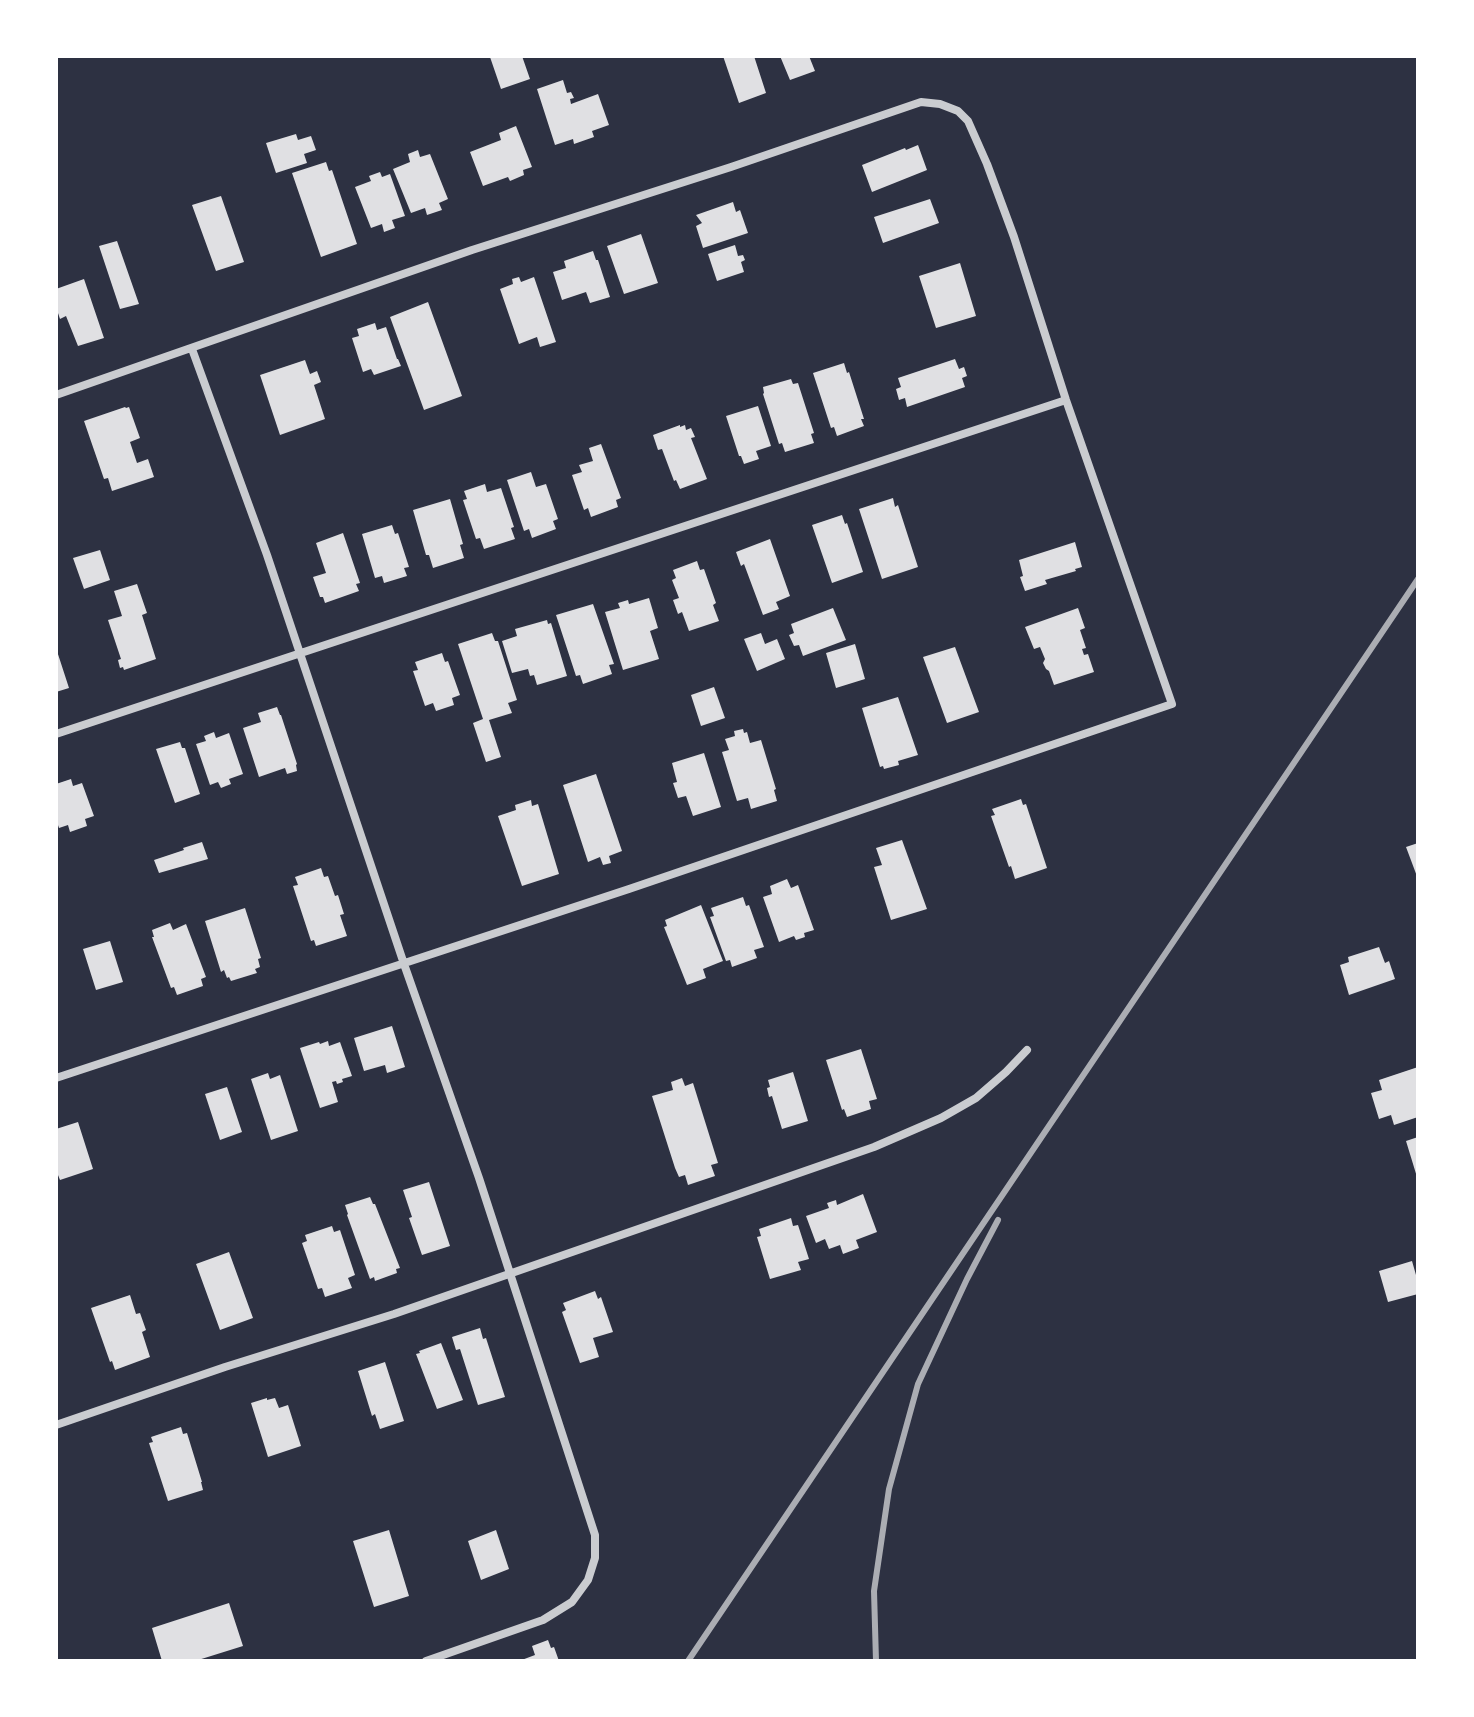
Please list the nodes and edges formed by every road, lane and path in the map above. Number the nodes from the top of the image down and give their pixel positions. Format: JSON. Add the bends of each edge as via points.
{"nodes":[{"id":1,"x":192,"y":349,"type":"junction"},
{"id":2,"x":56,"y":395,"type":"edge"},
{"id":3,"x":1066,"y":400,"type":"junction"},
{"id":4,"x":301,"y":654,"type":"junction"},
{"id":5,"x":56,"y":734,"type":"edge"},
{"id":6,"x":404,"y":964,"type":"junction"},
{"id":7,"x":1027,"y":1050,"type":"dead end"},
{"id":8,"x":56,"y":1078,"type":"edge"},
{"id":9,"x":510,"y":1274,"type":"junction"},
{"id":10,"x":56,"y":1425,"type":"edge"},
{"id":11,"x":426,"y":1661,"type":"edge"}],
"edges":[{"from":1,"to":2,"type":"street"},
{"from":1,"to":3,"type":"street","via":[[921,102],[958,111],[968,121],[1014,237]]},
{"from":1,"to":4,"type":"street"},
{"from":3,"to":4,"type":"street"},
{"from":3,"to":6,"type":"street","via":[[1172,704]]},
{"from":4,"to":5,"type":"street"},
{"from":4,"to":6,"type":"street"},
{"from":6,"to":8,"type":"street"},
{"from":6,"to":9,"type":"street"},
{"from":7,"to":9,"type":"street","via":[[976,1098],[941,1118],[874,1147]]},
{"from":9,"to":10,"type":"street"},
{"from":9,"to":11,"type":"street","via":[[595,1535],[595,1558],[572,1602],[543,1620]]}]}
